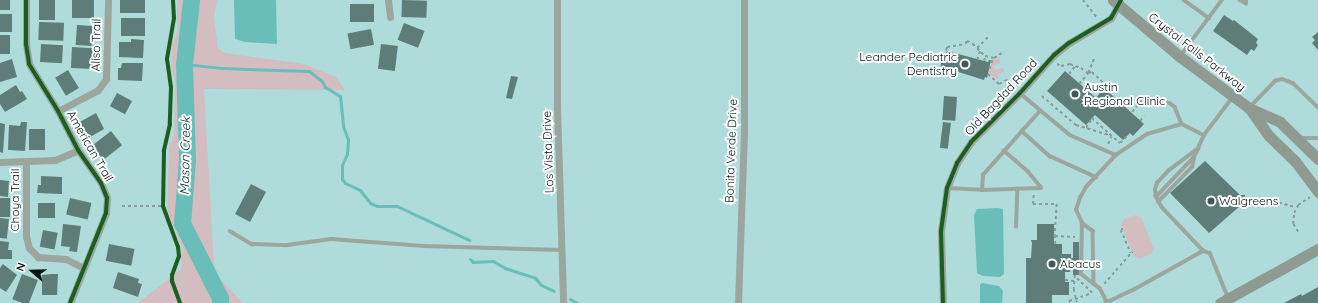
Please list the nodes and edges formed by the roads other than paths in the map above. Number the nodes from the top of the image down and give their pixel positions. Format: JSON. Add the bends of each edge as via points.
{"nodes":[{"id":1,"x":26,"y":0,"type":"edge"},
{"id":2,"x":108,"y":0,"type":"edge"},
{"id":3,"x":388,"y":0,"type":"edge"},
{"id":4,"x":557,"y":0,"type":"edge"},
{"id":5,"x":744,"y":0,"type":"edge"},
{"id":6,"x":1184,"y":0,"type":"edge"},
{"id":7,"x":1222,"y":0,"type":"edge"},
{"id":8,"x":1240,"y":0,"type":"edge"},
{"id":9,"x":1246,"y":0,"type":"edge"},
{"id":10,"x":1117,"y":2,"type":"edge"},
{"id":11,"x":390,"y":17,"type":"dead end"},
{"id":12,"x":1210,"y":18,"type":"junction"},
{"id":13,"x":1179,"y":56,"type":"junction"},
{"id":14,"x":1020,"y":93,"type":"junction"},
{"id":15,"x":1233,"y":96,"type":"junction"},
{"id":16,"x":1149,"y":99,"type":"dead end"},
{"id":17,"x":1318,"y":107,"type":"edge"},
{"id":18,"x":1249,"y":108,"type":"junction"},
{"id":19,"x":1040,"y":111,"type":"junction"},
{"id":20,"x":58,"y":112,"type":"junction"},
{"id":21,"x":1182,"y":124,"type":"junction"},
{"id":22,"x":1022,"y":131,"type":"junction"},
{"id":23,"x":1204,"y":135,"type":"junction"},
{"id":24,"x":1296,"y":138,"type":"junction"},
{"id":25,"x":1318,"y":138,"type":"edge"},
{"id":26,"x":1198,"y":148,"type":"junction"},
{"id":27,"x":78,"y":150,"type":"junction"},
{"id":28,"x":1004,"y":151,"type":"junction"},
{"id":29,"x":1116,"y":155,"type":"junction"},
{"id":30,"x":1194,"y":157,"type":"junction"},
{"id":31,"x":1318,"y":159,"type":"edge"},
{"id":32,"x":0,"y":162,"type":"edge"},
{"id":33,"x":26,"y":162,"type":"junction"},
{"id":34,"x":1096,"y":177,"type":"junction"},
{"id":35,"x":947,"y":188,"type":"junction"},
{"id":36,"x":1017,"y":189,"type":"junction"},
{"id":37,"x":982,"y":190,"type":"junction"},
{"id":38,"x":1315,"y":193,"type":"edge"},
{"id":39,"x":1156,"y":197,"type":"junction"},
{"id":40,"x":1158,"y":202,"type":"junction"},
{"id":41,"x":1082,"y":223,"type":"junction"},
{"id":42,"x":1016,"y":227,"type":"dead end"},
{"id":43,"x":230,"y":231,"type":"dead end"},
{"id":44,"x":1318,"y":249,"type":"edge"},
{"id":45,"x":562,"y":250,"type":"junction"},
{"id":46,"x":1203,"y":250,"type":"junction"},
{"id":47,"x":84,"y":268,"type":"junction"},
{"id":48,"x":1094,"y":284,"type":"junction"},
{"id":49,"x":1226,"y":302,"type":"edge"},
{"id":50,"x":70,"y":303,"type":"edge"},
{"id":51,"x":563,"y":303,"type":"edge"},
{"id":52,"x":738,"y":303,"type":"edge"},
{"id":53,"x":943,"y":303,"type":"edge"},
{"id":54,"x":1106,"y":303,"type":"edge"}],
"edges":[{"from":1,"to":20,"type":"street","name":"American Trail","via":[[28,59]]},
{"from":2,"to":20,"type":"street","name":"Aliso Trail","via":[[106,79],[98,90]]},
{"from":3,"to":11,"type":"street"},
{"from":4,"to":45,"type":"street","name":"Los Vista Drive","via":[[557,107]]},
{"from":5,"to":52,"type":"street","name":"Bonita Verde Drive","via":[[744,132]]},
{"from":6,"to":12,"type":"lane"},
{"from":7,"to":12,"type":"lane"},
{"from":8,"to":9,"type":"lane","via":[[1246,4]]},
{"from":10,"to":13,"type":"main road","name":"Crystal Falls Parkway"},
{"from":10,"to":14,"type":"street","name":"Old Bagdad Road","via":[[1110,18],[1069,43]]},
{"from":12,"to":13,"type":"lane"},
{"from":13,"to":15,"type":"main road","name":"Crystal Falls Parkway"},
{"from":14,"to":19,"type":"lane"},
{"from":14,"to":35,"type":"street","name":"Old Bagdad Road","via":[[971,142],[957,163]]},
{"from":15,"to":18,"type":"main road","name":"Crystal Falls Parkway"},
{"from":15,"to":23,"type":"lane"},
{"from":16,"to":21,"type":"lane","via":[[1170,103],[1175,107]]},
{"from":17,"to":18,"type":"lane","via":[[1293,83],[1282,79],[1271,85]]},
{"from":18,"to":24,"type":"main road","name":"Crystal Falls Parkway","via":[[1280,122]]},
{"from":18,"to":38,"type":"main road","name":"Crystal Falls Parkway","via":[[1269,136],[1295,162]]},
{"from":19,"to":22,"type":"lane"},
{"from":19,"to":29,"type":"lane","via":[[1070,135]]},
{"from":20,"to":27,"type":"street","name":"American Trail"},
{"from":21,"to":23,"type":"lane"},
{"from":21,"to":29,"type":"lane","via":[[1147,134]]},
{"from":22,"to":28,"type":"lane"},
{"from":22,"to":34,"type":"lane","via":[[1050,156]]},
{"from":23,"to":26,"type":"lane"},
{"from":24,"to":25,"type":"lane"},
{"from":24,"to":31,"type":"main road","name":"Crystal Falls Parkway"},
{"from":26,"to":30,"type":"lane"},
{"from":26,"to":39,"type":"lane","via":[[1157,183]]},
{"from":27,"to":33,"type":"street","via":[[55,160]]},
{"from":27,"to":47,"type":"street","name":"American Trail","via":[[101,183],[107,205]]},
{"from":28,"to":36,"type":"lane","via":[[1028,172],[1041,188]]},
{"from":28,"to":37,"type":"lane","via":[[983,175]]},
{"from":29,"to":34,"type":"lane"},
{"from":30,"to":39,"type":"lane"},
{"from":30,"to":40,"type":"lane","via":[[1192,167]]},
{"from":32,"to":33,"type":"street"},
{"from":33,"to":47,"type":"street","name":"Choya Trail","via":[[26,236],[29,248],[38,257],[66,259]]},
{"from":34,"to":41,"type":"lane","via":[[1086,187],[1076,210]]},
{"from":35,"to":37,"type":"lane"},
{"from":35,"to":53,"type":"street","name":"Old Bagdad Road","via":[[941,231]]},
{"from":36,"to":37,"type":"lane"},
{"from":36,"to":42,"type":"lane"},
{"from":39,"to":40,"type":"lane"},
{"from":40,"to":46,"type":"lane"},
{"from":41,"to":48,"type":"lane","via":[[1093,231]]},
{"from":41,"to":48,"type":"lane","via":[[1081,274]]},
{"from":43,"to":45,"type":"lane","via":[[252,244],[287,245],[331,239],[424,246]]},
{"from":44,"to":49,"type":"main road"},
{"from":45,"to":51,"type":"street","name":"Los Vista Drive"},
{"from":46,"to":49,"type":"lane","via":[[1210,254]]},
{"from":46,"to":54,"type":"lane"},
{"from":47,"to":50,"type":"street","name":"American Trail"},
{"from":48,"to":54,"type":"lane","via":[[1100,289]]}]}
